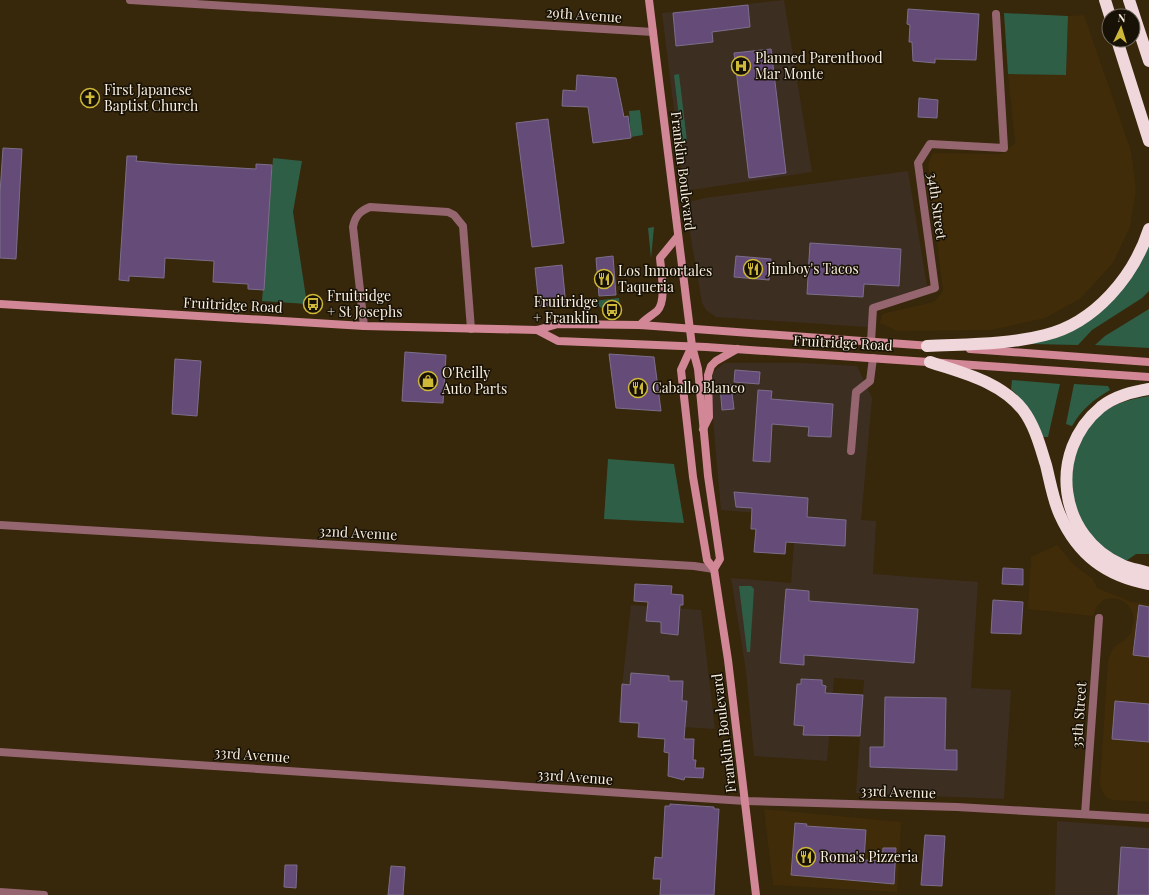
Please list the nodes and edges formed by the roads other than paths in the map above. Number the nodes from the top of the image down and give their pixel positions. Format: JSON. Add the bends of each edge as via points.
{"nodes":[{"id":1,"x":130,"y":0,"type":"edge"},
{"id":2,"x":648,"y":0,"type":"edge"},
{"id":3,"x":1129,"y":0,"type":"edge"},
{"id":4,"x":996,"y":14,"type":"dead end"},
{"id":5,"x":653,"y":32,"type":"junction"},
{"id":6,"x":1120,"y":48,"type":"edge"},
{"id":7,"x":1149,"y":61,"type":"edge"},
{"id":8,"x":1149,"y":141,"type":"edge"},
{"id":9,"x":1149,"y":229,"type":"edge"},
{"id":10,"x":678,"y":236,"type":"junction"},
{"id":11,"x":0,"y":304,"type":"edge"},
{"id":12,"x":640,"y":325,"type":"junction"},
{"id":13,"x":364,"y":326,"type":"junction"},
{"id":14,"x":471,"y":329,"type":"junction"},
{"id":15,"x":690,"y":329,"type":"junction"},
{"id":16,"x":537,"y":330,"type":"junction"},
{"id":17,"x":871,"y":342,"type":"junction"},
{"id":18,"x":692,"y":346,"type":"junction"},
{"id":19,"x":927,"y":346,"type":"junction"},
{"id":20,"x":738,"y":349,"type":"junction"},
{"id":21,"x":873,"y":358,"type":"junction"},
{"id":22,"x":930,"y":362,"type":"junction"},
{"id":23,"x":1149,"y":362,"type":"edge"},
{"id":24,"x":1149,"y":377,"type":"edge"},
{"id":25,"x":1149,"y":389,"type":"edge"},
{"id":26,"x":703,"y":430,"type":"junction"},
{"id":27,"x":851,"y":451,"type":"dead end"},
{"id":28,"x":0,"y":525,"type":"edge"},
{"id":29,"x":714,"y":569,"type":"junction"},
{"id":30,"x":1149,"y":572,"type":"edge"},
{"id":31,"x":1149,"y":584,"type":"edge"},
{"id":32,"x":1099,"y":618,"type":"dead end"},
{"id":33,"x":0,"y":752,"type":"edge"},
{"id":34,"x":745,"y":801,"type":"junction"},
{"id":35,"x":1085,"y":814,"type":"junction"},
{"id":36,"x":1149,"y":818,"type":"edge"},
{"id":37,"x":0,"y":892,"type":"edge"},
{"id":38,"x":44,"y":895,"type":"edge"},
{"id":39,"x":756,"y":895,"type":"edge"}],
"edges":[{"from":1,"to":5,"type":"street","name":"29th Avenue"},
{"from":2,"to":5,"type":"main road","name":"Franklin Boulevard"},
{"from":3,"to":7,"type":"highway"},
{"from":4,"to":17,"type":"street","name":"34th Street","via":[[1004,148],[930,144],[918,163],[935,288],[873,308]]},
{"from":5,"to":10,"type":"main road","name":"Franklin Boulevard"},
{"from":6,"to":8,"type":"highway"},
{"from":9,"to":19,"type":"highway","via":[[1143,247],[1127,276],[1104,301],[1077,321],[1047,335],[1014,341]]},
{"from":10,"to":12,"type":"main road","via":[[660,258],[661,302],[657,311]]},
{"from":10,"to":15,"type":"main road","name":"Franklin Boulevard"},
{"from":11,"to":13,"type":"main road","name":"Fruitridge Road"},
{"from":12,"to":15,"type":"main road","name":"Fruitridge Road"},
{"from":12,"to":16,"type":"main road","name":"Fruitridge Road","via":[[558,324]]},
{"from":13,"to":14,"type":"main road","name":"Fruitridge Road"},
{"from":13,"to":14,"type":"street","via":[[353,227],[356,216],[370,207],[448,212],[460,220],[463,226]]},
{"from":14,"to":16,"type":"main road","name":"Fruitridge Road"},
{"from":15,"to":17,"type":"main road","name":"Fruitridge Road"},
{"from":15,"to":18,"type":"main road","name":"Franklin Boulevard"},
{"from":16,"to":18,"type":"main road","name":"Fruitridge Road","via":[[558,341]]},
{"from":17,"to":19,"type":"main road","name":"Fruitridge Road"},
{"from":18,"to":20,"type":"main road","name":"Fruitridge Road"},
{"from":18,"to":26,"type":"main road","name":"Franklin Boulevard","via":[[698,369]]},
{"from":18,"to":29,"type":"main road","name":"Franklin Boulevard","via":[[680,370],[707,560]]},
{"from":19,"to":23,"type":"main road","name":"Fruitridge Road"},
{"from":20,"to":21,"type":"main road","name":"Fruitridge Road"},
{"from":20,"to":26,"type":"main road","via":[[711,366],[708,375],[709,417]]},
{"from":21,"to":22,"type":"main road","name":"Fruitridge Road"},
{"from":21,"to":27,"type":"street","via":[[870,381],[856,392]]},
{"from":22,"to":24,"type":"main road","name":"Fruitridge Road"},
{"from":22,"to":31,"type":"highway","via":[[982,380],[1004,392],[1022,410],[1036,431],[1060,514],[1076,543],[1099,565],[1128,580]]},
{"from":25,"to":30,"type":"highway","via":[[1126,394],[1102,406],[1082,426],[1070,450],[1065,476],[1068,503],[1079,528],[1097,548],[1122,565]]},
{"from":26,"to":29,"type":"main road","name":"Franklin Boulevard","via":[[720,559]]},
{"from":28,"to":29,"type":"street","name":"32nd Avenue","via":[[686,565]]},
{"from":29,"to":34,"type":"main road","name":"Franklin Boulevard"},
{"from":32,"to":35,"type":"street","name":"35th Street"},
{"from":33,"to":34,"type":"street","name":"33rd Avenue"},
{"from":34,"to":35,"type":"street","name":"33rd Avenue","via":[[941,806]]},
{"from":34,"to":39,"type":"main road","name":"Franklin Boulevard"},
{"from":35,"to":36,"type":"street","name":"33rd Avenue"},
{"from":37,"to":38,"type":"street"}]}
